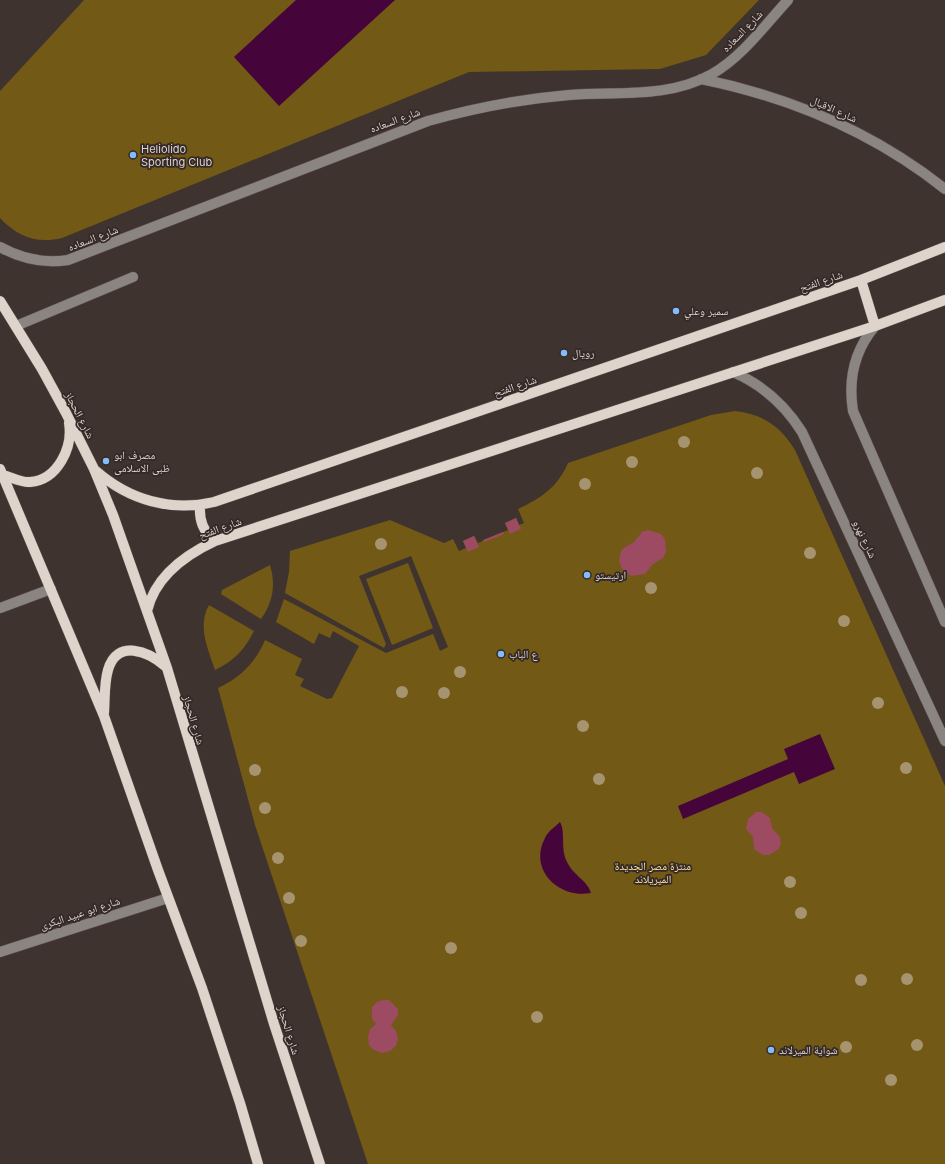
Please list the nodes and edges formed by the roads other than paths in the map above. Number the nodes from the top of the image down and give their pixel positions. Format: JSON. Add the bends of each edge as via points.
{"nodes":[{"id":1,"x":788,"y":0,"type":"edge"},
{"id":2,"x":701,"y":80,"type":"junction"},
{"id":3,"x":945,"y":189,"type":"edge"},
{"id":4,"x":0,"y":247,"type":"edge"},
{"id":5,"x":945,"y":247,"type":"edge"},
{"id":6,"x":133,"y":277,"type":"dead end"},
{"id":7,"x":861,"y":280,"type":"junction"},
{"id":8,"x":945,"y":300,"type":"edge"},
{"id":9,"x":0,"y":302,"type":"edge"},
{"id":10,"x":16,"y":326,"type":"junction"},
{"id":11,"x":875,"y":326,"type":"junction"},
{"id":12,"x":733,"y":372,"type":"junction"},
{"id":13,"x":66,"y":413,"type":"junction"},
{"id":14,"x":94,"y":469,"type":"junction"},
{"id":15,"x":2,"y":472,"type":"edge"},
{"id":16,"x":200,"y":505,"type":"junction"},
{"id":17,"x":215,"y":541,"type":"junction"},
{"id":18,"x":51,"y":589,"type":"junction"},
{"id":19,"x":0,"y":608,"type":"edge"},
{"id":20,"x":147,"y":611,"type":"junction"},
{"id":21,"x":945,"y":622,"type":"edge"},
{"id":22,"x":167,"y":668,"type":"junction"},
{"id":23,"x":104,"y":716,"type":"junction"},
{"id":24,"x":945,"y":741,"type":"edge"},
{"id":25,"x":168,"y":898,"type":"junction"},
{"id":26,"x":0,"y":952,"type":"edge"},
{"id":27,"x":258,"y":1164,"type":"edge"},
{"id":28,"x":320,"y":1164,"type":"edge"}],
"edges":[{"from":1,"to":2,"type":"street","name":"شارع السعاده","via":[[734,58]]},
{"from":2,"to":3,"type":"street","name":"شارع الاقبال","via":[[770,96],[836,122],[883,146]]},
{"from":2,"to":4,"type":"street","name":"شارع السعاده","via":[[660,92],[591,93],[529,99],[428,121],[68,260],[34,260],[17,256]]},
{"from":5,"to":7,"type":"main road","name":"شارع الفتح"},
{"from":6,"to":10,"type":"street"},
{"from":7,"to":11,"type":"main road"},
{"from":7,"to":16,"type":"main road","name":"شارع الفتح"},
{"from":8,"to":11,"type":"main road","name":"شارع الفتح"},
{"from":9,"to":10,"type":"main road","name":"شارع الحجاز"},
{"from":10,"to":13,"type":"main road","name":"شارع الحجاز"},
{"from":11,"to":12,"type":"main road","name":"شارع الفتح"},
{"from":11,"to":21,"type":"street","via":[[860,349],[854,366],[850,389],[852,412]]},
{"from":12,"to":17,"type":"main road","name":"شارع الفتح"},
{"from":12,"to":24,"type":"street","name":"شارع نهرو","via":[[773,396],[792,416],[802,432]]},
{"from":13,"to":14,"type":"main road","name":"شارع الحجاز"},
{"from":13,"to":15,"type":"main road","via":[[70,439],[65,456],[54,470],[30,482]]},
{"from":14,"to":16,"type":"main road","name":"شارع الفتح","via":[[119,488],[148,501],[169,505]]},
{"from":14,"to":20,"type":"main road","name":"شارع الحجاز"},
{"from":15,"to":18,"type":"main road"},
{"from":16,"to":17,"type":"main road","via":[[202,525]]},
{"from":17,"to":20,"type":"main road","name":"شارع الفتح","via":[[196,550],[172,569],[159,585]]},
{"from":18,"to":19,"type":"street"},
{"from":18,"to":23,"type":"main road"},
{"from":20,"to":22,"type":"main road","name":"شارع الحجاز"},
{"from":22,"to":23,"type":"main road","via":[[149,654],[136,650],[116,657],[108,669]]},
{"from":22,"to":28,"type":"main road","name":"شارع الحجاز","via":[[274,1024]]},
{"from":23,"to":25,"type":"main road"},
{"from":25,"to":26,"type":"street","name":"شارع ابو عبيد البكرى"},
{"from":25,"to":27,"type":"main road","via":[[202,988]]}]}
